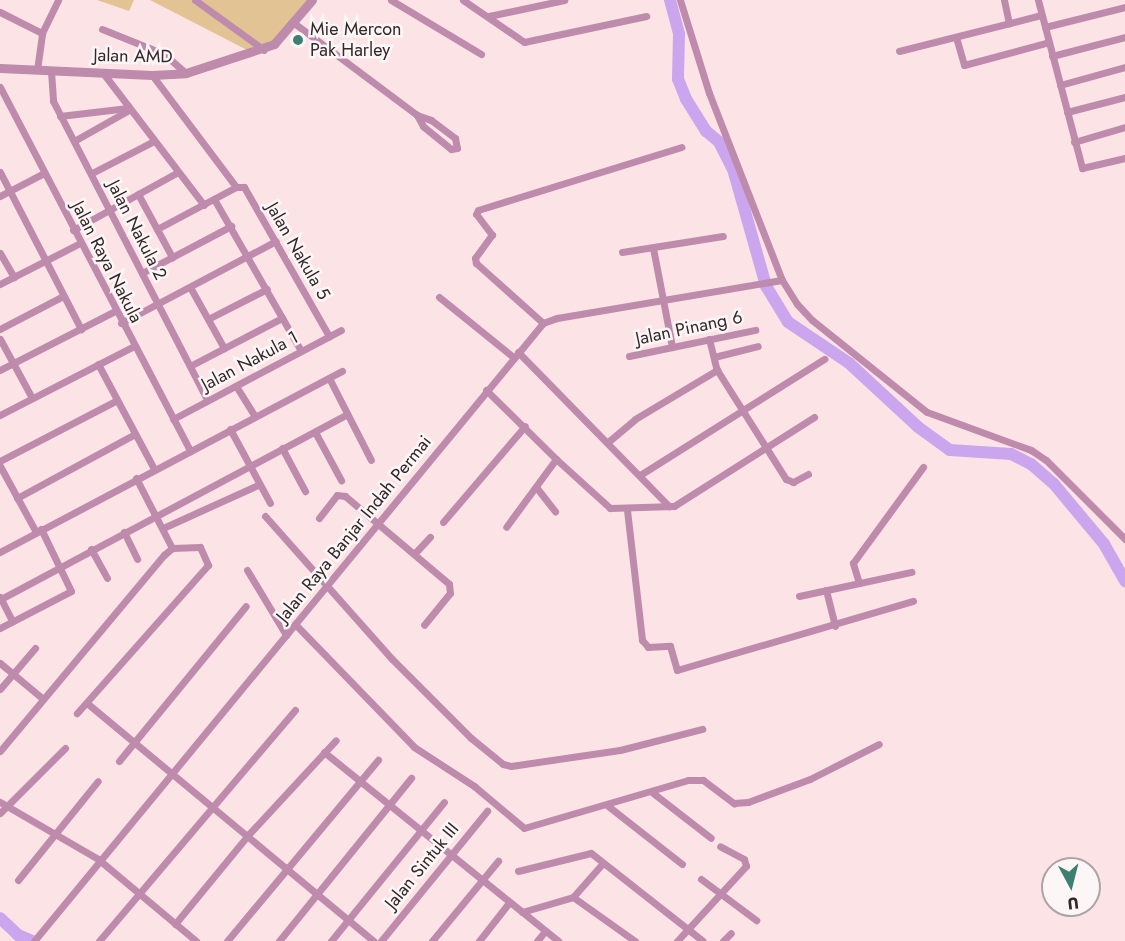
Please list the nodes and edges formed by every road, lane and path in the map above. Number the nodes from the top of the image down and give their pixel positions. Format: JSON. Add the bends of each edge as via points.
{"nodes":[{"id":1,"x":58,"y":0,"type":"edge"},
{"id":2,"x":195,"y":0,"type":"edge"},
{"id":3,"x":312,"y":0,"type":"edge"},
{"id":4,"x":391,"y":0,"type":"edge"},
{"id":5,"x":463,"y":0,"type":"edge"},
{"id":6,"x":564,"y":0,"type":"edge"},
{"id":7,"x":680,"y":0,"type":"edge"},
{"id":8,"x":1004,"y":0,"type":"edge"},
{"id":9,"x":1038,"y":0,"type":"edge"},
{"id":10,"x":1125,"y":7,"type":"edge"},
{"id":11,"x":0,"y":12,"type":"edge"},
{"id":12,"x":1041,"y":15,"type":"junction"},
{"id":13,"x":489,"y":16,"type":"junction"},
{"id":14,"x":646,"y":16,"type":"dead end"},
{"id":15,"x":294,"y":23,"type":"junction"},
{"id":16,"x":1009,"y":23,"type":"junction"},
{"id":17,"x":1045,"y":27,"type":"junction"},
{"id":18,"x":102,"y":29,"type":"dead end"},
{"id":19,"x":42,"y":33,"type":"junction"},
{"id":20,"x":956,"y":37,"type":"junction"},
{"id":21,"x":1125,"y":37,"type":"edge"},
{"id":22,"x":1049,"y":42,"type":"junction"},
{"id":23,"x":264,"y":50,"type":"junction"},
{"id":24,"x":899,"y":51,"type":"dead end"},
{"id":25,"x":481,"y":54,"type":"dead end"},
{"id":26,"x":1052,"y":56,"type":"junction"},
{"id":27,"x":1125,"y":67,"type":"edge"},
{"id":28,"x":0,"y":68,"type":"edge"},
{"id":29,"x":37,"y":70,"type":"junction"},
{"id":30,"x":51,"y":71,"type":"junction"},
{"id":31,"x":103,"y":73,"type":"junction"},
{"id":32,"x":186,"y":73,"type":"junction"},
{"id":33,"x":152,"y":75,"type":"junction"},
{"id":34,"x":1060,"y":85,"type":"junction"},
{"id":35,"x":0,"y":87,"type":"edge"},
{"id":36,"x":1125,"y":97,"type":"edge"},
{"id":37,"x":129,"y":109,"type":"junction"},
{"id":38,"x":1067,"y":112,"type":"junction"},
{"id":39,"x":417,"y":115,"type":"junction"},
{"id":40,"x":60,"y":116,"type":"junction"},
{"id":41,"x":1125,"y":127,"type":"edge"},
{"id":42,"x":74,"y":141,"type":"junction"},
{"id":43,"x":154,"y":141,"type":"junction"},
{"id":44,"x":1074,"y":142,"type":"junction"},
{"id":45,"x":681,"y":147,"type":"dead end"},
{"id":46,"x":1125,"y":158,"type":"edge"},
{"id":47,"x":0,"y":172,"type":"edge"},
{"id":48,"x":178,"y":172,"type":"junction"},
{"id":49,"x":44,"y":173,"type":"junction"},
{"id":50,"x":92,"y":173,"type":"junction"},
{"id":51,"x":236,"y":187,"type":"junction"},
{"id":52,"x":10,"y":191,"type":"junction"},
{"id":53,"x":138,"y":194,"type":"junction"},
{"id":54,"x":0,"y":196,"type":"edge"},
{"id":55,"x":214,"y":200,"type":"junction"},
{"id":56,"x":204,"y":205,"type":"junction"},
{"id":57,"x":111,"y":210,"type":"junction"},
{"id":58,"x":231,"y":226,"type":"junction"},
{"id":59,"x":157,"y":229,"type":"junction"},
{"id":60,"x":74,"y":230,"type":"junction"},
{"id":61,"x":723,"y":236,"type":"dead end"},
{"id":62,"x":276,"y":241,"type":"junction"},
{"id":63,"x":80,"y":243,"type":"junction"},
{"id":64,"x":653,"y":248,"type":"junction"},
{"id":65,"x":621,"y":252,"type":"dead end"},
{"id":66,"x":0,"y":253,"type":"edge"},
{"id":67,"x":250,"y":256,"type":"junction"},
{"id":68,"x":172,"y":258,"type":"junction"},
{"id":69,"x":45,"y":261,"type":"junction"},
{"id":70,"x":142,"y":273,"type":"junction"},
{"id":71,"x":14,"y":277,"type":"junction"},
{"id":72,"x":778,"y":280,"type":"junction"},
{"id":73,"x":0,"y":284,"type":"edge"},
{"id":74,"x":190,"y":286,"type":"junction"},
{"id":75,"x":267,"y":289,"type":"junction"},
{"id":76,"x":63,"y":296,"type":"junction"},
{"id":77,"x":439,"y":297,"type":"dead end"},
{"id":78,"x":663,"y":298,"type":"junction"},
{"id":79,"x":158,"y":304,"type":"junction"},
{"id":80,"x":115,"y":311,"type":"junction"},
{"id":81,"x":282,"y":318,"type":"junction"},
{"id":82,"x":208,"y":319,"type":"junction"},
{"id":83,"x":122,"y":323,"type":"junction"},
{"id":84,"x":543,"y":324,"type":"junction"},
{"id":85,"x":81,"y":328,"type":"junction"},
{"id":86,"x":0,"y":329,"type":"edge"},
{"id":87,"x":341,"y":330,"type":"dead end"},
{"id":88,"x":755,"y":330,"type":"dead end"},
{"id":89,"x":328,"y":336,"type":"junction"},
{"id":90,"x":0,"y":339,"type":"edge"},
{"id":91,"x":709,"y":339,"type":"junction"},
{"id":92,"x":134,"y":346,"type":"junction"},
{"id":93,"x":758,"y":346,"type":"dead end"},
{"id":94,"x":672,"y":347,"type":"junction"},
{"id":95,"x":224,"y":348,"type":"junction"},
{"id":96,"x":301,"y":351,"type":"junction"},
{"id":97,"x":515,"y":355,"type":"junction"},
{"id":98,"x":629,"y":356,"type":"dead end"},
{"id":99,"x":714,"y":357,"type":"junction"},
{"id":100,"x":824,"y":358,"type":"dead end"},
{"id":101,"x":13,"y":363,"type":"junction"},
{"id":102,"x":98,"y":364,"type":"junction"},
{"id":103,"x":190,"y":366,"type":"junction"},
{"id":104,"x":0,"y":370,"type":"edge"},
{"id":105,"x":717,"y":370,"type":"junction"},
{"id":106,"x":342,"y":371,"type":"dead end"},
{"id":107,"x":329,"y":378,"type":"junction"},
{"id":108,"x":236,"y":386,"type":"junction"},
{"id":109,"x":486,"y":390,"type":"junction"},
{"id":110,"x":32,"y":398,"type":"junction"},
{"id":111,"x":117,"y":400,"type":"junction"},
{"id":112,"x":207,"y":400,"type":"junction"},
{"id":113,"x":742,"y":407,"type":"junction"},
{"id":114,"x":347,"y":414,"type":"junction"},
{"id":115,"x":0,"y":415,"type":"edge"},
{"id":116,"x":255,"y":417,"type":"junction"},
{"id":117,"x":814,"y":417,"type":"dead end"},
{"id":118,"x":173,"y":419,"type":"junction"},
{"id":119,"x":525,"y":426,"type":"junction"},
{"id":120,"x":230,"y":429,"type":"junction"},
{"id":121,"x":315,"y":432,"type":"junction"},
{"id":122,"x":135,"y":434,"type":"junction"},
{"id":123,"x":609,"y":442,"type":"junction"},
{"id":124,"x":767,"y":447,"type":"junction"},
{"id":125,"x":282,"y":448,"type":"junction"},
{"id":126,"x":190,"y":451,"type":"junction"},
{"id":127,"x":556,"y":459,"type":"junction"},
{"id":128,"x":371,"y":460,"type":"dead end"},
{"id":129,"x":0,"y":461,"type":"edge"},
{"id":130,"x":0,"y":466,"type":"edge"},
{"id":131,"x":249,"y":467,"type":"junction"},
{"id":132,"x":923,"y":467,"type":"dead end"},
{"id":133,"x":154,"y":469,"type":"junction"},
{"id":134,"x":808,"y":474,"type":"dead end"},
{"id":135,"x":640,"y":475,"type":"junction"},
{"id":136,"x":136,"y":478,"type":"junction"},
{"id":137,"x":341,"y":480,"type":"dead end"},
{"id":138,"x":258,"y":485,"type":"junction"},
{"id":139,"x":536,"y":487,"type":"junction"},
{"id":140,"x":305,"y":491,"type":"dead end"},
{"id":141,"x":17,"y":498,"type":"junction"},
{"id":142,"x":270,"y":503,"type":"dead end"},
{"id":143,"x":669,"y":506,"type":"junction"},
{"id":144,"x":627,"y":510,"type":"junction"},
{"id":145,"x":555,"y":511,"type":"dead end"},
{"id":146,"x":157,"y":515,"type":"junction"},
{"id":147,"x":266,"y":516,"type":"dead end"},
{"id":148,"x":318,"y":518,"type":"dead end"},
{"id":149,"x":443,"y":522,"type":"dead end"},
{"id":150,"x":378,"y":523,"type":"junction"},
{"id":151,"x":506,"y":526,"type":"dead end"},
{"id":152,"x":163,"y":528,"type":"junction"},
{"id":153,"x":38,"y":531,"type":"junction"},
{"id":154,"x":124,"y":532,"type":"junction"},
{"id":155,"x":430,"y":537,"type":"dead end"},
{"id":156,"x":1125,"y":539,"type":"edge"},
{"id":157,"x":172,"y":548,"type":"junction"},
{"id":158,"x":1,"y":549,"type":"edge"},
{"id":159,"x":92,"y":549,"type":"junction"},
{"id":160,"x":415,"y":553,"type":"junction"},
{"id":161,"x":137,"y":559,"type":"dead end"},
{"id":162,"x":60,"y":565,"type":"junction"},
{"id":163,"x":247,"y":570,"type":"dead end"},
{"id":164,"x":911,"y":572,"type":"dead end"},
{"id":165,"x":107,"y":579,"type":"dead end"},
{"id":166,"x":859,"y":583,"type":"junction"},
{"id":167,"x":325,"y":587,"type":"junction"},
{"id":168,"x":826,"y":590,"type":"junction"},
{"id":169,"x":800,"y":596,"type":"dead end"},
{"id":170,"x":0,"y":598,"type":"edge"},
{"id":171,"x":913,"y":601,"type":"dead end"},
{"id":172,"x":246,"y":606,"type":"dead end"},
{"id":173,"x":12,"y":621,"type":"junction"},
{"id":174,"x":295,"y":624,"type":"junction"},
{"id":175,"x":424,"y":624,"type":"dead end"},
{"id":176,"x":835,"y":626,"type":"junction"},
{"id":177,"x":0,"y":628,"type":"edge"},
{"id":178,"x":286,"y":635,"type":"junction"},
{"id":179,"x":35,"y":648,"type":"dead end"},
{"id":180,"x":0,"y":663,"type":"edge"},
{"id":181,"x":12,"y":674,"type":"junction"},
{"id":182,"x":0,"y":689,"type":"edge"},
{"id":183,"x":43,"y":699,"type":"junction"},
{"id":184,"x":88,"y":704,"type":"junction"},
{"id":185,"x":295,"y":710,"type":"dead end"},
{"id":186,"x":77,"y":713,"type":"dead end"},
{"id":187,"x":702,"y":729,"type":"dead end"},
{"id":188,"x":336,"y":740,"type":"dead end"},
{"id":189,"x":134,"y":743,"type":"junction"},
{"id":190,"x":879,"y":744,"type":"dead end"},
{"id":191,"x":65,"y":748,"type":"dead end"},
{"id":192,"x":0,"y":751,"type":"edge"},
{"id":193,"x":324,"y":752,"type":"junction"},
{"id":194,"x":378,"y":760,"type":"dead end"},
{"id":195,"x":118,"y":761,"type":"dead end"},
{"id":196,"x":172,"y":773,"type":"junction"},
{"id":197,"x":411,"y":778,"type":"dead end"},
{"id":198,"x":98,"y":781,"type":"dead end"},
{"id":199,"x":357,"y":782,"type":"junction"},
{"id":200,"x":653,"y":793,"type":"junction"},
{"id":201,"x":444,"y":802,"type":"dead end"},
{"id":202,"x":3,"y":804,"type":"edge"},
{"id":203,"x":389,"y":805,"type":"junction"},
{"id":204,"x":608,"y":806,"type":"junction"},
{"id":205,"x":211,"y":808,"type":"junction"},
{"id":206,"x":487,"y":811,"type":"dead end"},
{"id":207,"x":0,"y":813,"type":"edge"},
{"id":208,"x":420,"y":831,"type":"junction"},
{"id":209,"x":56,"y":834,"type":"junction"},
{"id":210,"x":248,"y":835,"type":"junction"},
{"id":211,"x":711,"y":838,"type":"dead end"},
{"id":212,"x":720,"y":846,"type":"dead end"},
{"id":213,"x":449,"y":855,"type":"junction"},
{"id":214,"x":98,"y":859,"type":"junction"},
{"id":215,"x":498,"y":861,"type":"dead end"},
{"id":216,"x":602,"y":864,"type":"junction"},
{"id":217,"x":682,"y":864,"type":"dead end"},
{"id":218,"x":286,"y":868,"type":"junction"},
{"id":219,"x":518,"y":871,"type":"dead end"},
{"id":220,"x":701,"y":879,"type":"dead end"},
{"id":221,"x":18,"y":880,"type":"dead end"},
{"id":222,"x":481,"y":881,"type":"junction"},
{"id":223,"x":137,"y":893,"type":"junction"},
{"id":224,"x":316,"y":893,"type":"junction"},
{"id":225,"x":721,"y":894,"type":"junction"},
{"id":226,"x":573,"y":897,"type":"junction"},
{"id":227,"x":508,"y":904,"type":"junction"},
{"id":228,"x":522,"y":912,"type":"junction"},
{"id":229,"x":348,"y":920,"type":"junction"},
{"id":230,"x":756,"y":920,"type":"dead end"},
{"id":231,"x":175,"y":924,"type":"junction"},
{"id":232,"x":689,"y":928,"type":"junction"},
{"id":233,"x":545,"y":931,"type":"junction"},
{"id":234,"x":731,"y":933,"type":"dead end"},
{"id":235,"x":36,"y":938,"type":"edge"},
{"id":236,"x":99,"y":941,"type":"edge"},
{"id":237,"x":195,"y":941,"type":"edge"},
{"id":238,"x":227,"y":941,"type":"edge"},
{"id":239,"x":279,"y":941,"type":"edge"},
{"id":240,"x":331,"y":941,"type":"edge"},
{"id":241,"x":373,"y":941,"type":"edge"},
{"id":242,"x":381,"y":941,"type":"edge"},
{"id":243,"x":432,"y":941,"type":"edge"},
{"id":244,"x":479,"y":941,"type":"edge"},
{"id":245,"x":537,"y":941,"type":"edge"},
{"id":246,"x":558,"y":941,"type":"edge"},
{"id":247,"x":635,"y":941,"type":"edge"},
{"id":248,"x":677,"y":941,"type":"edge"},
{"id":249,"x":703,"y":941,"type":"edge"},
{"id":250,"x":723,"y":941,"type":"edge"}],
"edges":[{"from":1,"to":19,"type":"street"},
{"from":2,"to":23,"type":"street"},
{"from":3,"to":15,"type":"street","name":"Jalan AMD"},
{"from":4,"to":25,"type":"street"},
{"from":5,"to":13,"type":"street"},
{"from":6,"to":13,"type":"street"},
{"from":7,"to":72,"type":"street","via":[[698,65]]},
{"from":8,"to":16,"type":"street"},
{"from":9,"to":12,"type":"street"},
{"from":10,"to":17,"type":"street"},
{"from":11,"to":19,"type":"street"},
{"from":12,"to":16,"type":"street"},
{"from":12,"to":17,"type":"street"},
{"from":13,"to":14,"type":"street","via":[[524,42]]},
{"from":15,"to":23,"type":"street","name":"Jalan AMD"},
{"from":15,"to":39,"type":"street"},
{"from":16,"to":20,"type":"street"},
{"from":17,"to":22,"type":"street"},
{"from":18,"to":32,"type":"street","via":[[164,54]]},
{"from":19,"to":29,"type":"street"},
{"from":20,"to":22,"type":"street","via":[[964,65]]},
{"from":20,"to":24,"type":"street"},
{"from":21,"to":26,"type":"street"},
{"from":22,"to":26,"type":"street"},
{"from":23,"to":32,"type":"street","name":"Jalan AMD"},
{"from":26,"to":34,"type":"street"},
{"from":27,"to":34,"type":"street"},
{"from":28,"to":29,"type":"street","name":"Jalan AMD"},
{"from":29,"to":30,"type":"street","name":"Jalan AMD"},
{"from":30,"to":31,"type":"street","name":"Jalan AMD"},
{"from":30,"to":40,"type":"street","name":"Jalan Nakula 2","via":[[51,95]]},
{"from":31,"to":33,"type":"street","name":"Jalan AMD"},
{"from":31,"to":37,"type":"street"},
{"from":32,"to":33,"type":"street","name":"Jalan AMD"},
{"from":33,"to":51,"type":"street"},
{"from":34,"to":38,"type":"street"},
{"from":35,"to":49,"type":"street","name":"Jalan Raya Nakula"},
{"from":36,"to":38,"type":"street"},
{"from":37,"to":40,"type":"street"},
{"from":37,"to":42,"type":"street"},
{"from":37,"to":43,"type":"street"},
{"from":38,"to":44,"type":"street"},
{"from":39,"to":39,"type":"street","via":[[455,138],[457,148],[451,149],[439,140]]},
{"from":40,"to":42,"type":"street","name":"Jalan Nakula 2"},
{"from":41,"to":44,"type":"street"},
{"from":42,"to":50,"type":"street","name":"Jalan Nakula 2"},
{"from":43,"to":48,"type":"street"},
{"from":43,"to":50,"type":"street"},
{"from":44,"to":46,"type":"street","via":[[1082,168]]},
{"from":45,"to":84,"type":"street","via":[[478,210],[476,214],[492,235],[476,255],[476,263]]},
{"from":47,"to":52,"type":"street"},
{"from":48,"to":53,"type":"street"},
{"from":48,"to":56,"type":"street"},
{"from":49,"to":52,"type":"street"},
{"from":49,"to":60,"type":"street","name":"Jalan Raya Nakula"},
{"from":50,"to":57,"type":"street","name":"Jalan Nakula 2"},
{"from":51,"to":55,"type":"street"},
{"from":51,"to":62,"type":"street","name":"Jalan Nakula 5","via":[[244,187]]},
{"from":52,"to":54,"type":"street"},
{"from":52,"to":69,"type":"street"},
{"from":53,"to":57,"type":"street"},
{"from":53,"to":59,"type":"street"},
{"from":55,"to":56,"type":"street"},
{"from":55,"to":58,"type":"street"},
{"from":56,"to":59,"type":"street"},
{"from":57,"to":60,"type":"street"},
{"from":57,"to":70,"type":"street","name":"Jalan Nakula 2"},
{"from":58,"to":67,"type":"street"},
{"from":58,"to":68,"type":"street"},
{"from":59,"to":68,"type":"street"},
{"from":60,"to":63,"type":"street","name":"Jalan Raya Nakula"},
{"from":61,"to":64,"type":"street"},
{"from":62,"to":67,"type":"street"},
{"from":62,"to":89,"type":"street","name":"Jalan Nakula 5"},
{"from":63,"to":69,"type":"street"},
{"from":63,"to":80,"type":"street","name":"Jalan Raya Nakula"},
{"from":64,"to":65,"type":"street"},
{"from":64,"to":78,"type":"street"},
{"from":66,"to":71,"type":"street"},
{"from":67,"to":74,"type":"street"},
{"from":67,"to":75,"type":"street"},
{"from":68,"to":70,"type":"street"},
{"from":69,"to":71,"type":"street"},
{"from":69,"to":76,"type":"street"},
{"from":70,"to":79,"type":"street","name":"Jalan Nakula 2"},
{"from":71,"to":73,"type":"street"},
{"from":72,"to":78,"type":"street"},
{"from":72,"to":156,"type":"street","via":[[812,320],[927,412],[1038,455]]},
{"from":74,"to":79,"type":"street"},
{"from":74,"to":82,"type":"street"},
{"from":75,"to":81,"type":"street"},
{"from":75,"to":82,"type":"street"},
{"from":76,"to":85,"type":"street"},
{"from":76,"to":86,"type":"street"},
{"from":77,"to":97,"type":"street"},
{"from":78,"to":84,"type":"street"},
{"from":78,"to":94,"type":"street"},
{"from":79,"to":83,"type":"street"},
{"from":79,"to":103,"type":"street","name":"Jalan Nakula 2"},
{"from":80,"to":83,"type":"street","name":"Jalan Raya Nakula"},
{"from":80,"to":85,"type":"street"},
{"from":81,"to":95,"type":"street"},
{"from":81,"to":96,"type":"street"},
{"from":82,"to":95,"type":"street"},
{"from":83,"to":92,"type":"street","name":"Jalan Raya Nakula"},
{"from":84,"to":97,"type":"street","name":"Jalan Raya Banjar Indah Permai"},
{"from":85,"to":101,"type":"street"},
{"from":87,"to":89,"type":"street","name":"Jalan Nakula 1"},
{"from":88,"to":91,"type":"street","name":"Jalan Pinang 6"},
{"from":89,"to":96,"type":"street","name":"Jalan Nakula 1"},
{"from":90,"to":101,"type":"street"},
{"from":91,"to":94,"type":"street","name":"Jalan Pinang 6"},
{"from":91,"to":99,"type":"street"},
{"from":92,"to":102,"type":"street"},
{"from":92,"to":118,"type":"street","name":"Jalan Raya Nakula"},
{"from":93,"to":99,"type":"street"},
{"from":94,"to":98,"type":"street","name":"Jalan Pinang 6"},
{"from":95,"to":103,"type":"street"},
{"from":96,"to":108,"type":"street","name":"Jalan Nakula 1"},
{"from":97,"to":109,"type":"street","name":"Jalan Raya Banjar Indah Permai"},
{"from":97,"to":123,"type":"street"},
{"from":99,"to":105,"type":"street"},
{"from":100,"to":113,"type":"street"},
{"from":101,"to":104,"type":"street"},
{"from":101,"to":110,"type":"street"},
{"from":102,"to":110,"type":"street"},
{"from":102,"to":111,"type":"street"},
{"from":103,"to":112,"type":"street","name":"Jalan Nakula 2"},
{"from":105,"to":113,"type":"street"},
{"from":105,"to":123,"type":"street","via":[[635,419]]},
{"from":106,"to":107,"type":"street"},
{"from":107,"to":114,"type":"street"},
{"from":107,"to":116,"type":"street"},
{"from":108,"to":112,"type":"street","name":"Jalan Nakula 1"},
{"from":108,"to":116,"type":"street"},
{"from":109,"to":119,"type":"street"},
{"from":109,"to":150,"type":"street","name":"Jalan Raya Banjar Indah Permai"},
{"from":110,"to":115,"type":"street"},
{"from":111,"to":122,"type":"street"},
{"from":111,"to":129,"type":"street"},
{"from":112,"to":118,"type":"street","name":"Jalan Nakula 1"},
{"from":113,"to":124,"type":"street"},
{"from":113,"to":135,"type":"street"},
{"from":114,"to":121,"type":"street"},
{"from":114,"to":128,"type":"street"},
{"from":116,"to":120,"type":"street"},
{"from":117,"to":124,"type":"street"},
{"from":118,"to":126,"type":"street","name":"Jalan Raya Nakula"},
{"from":119,"to":127,"type":"street"},
{"from":119,"to":149,"type":"street"},
{"from":120,"to":126,"type":"street"},
{"from":120,"to":131,"type":"street"},
{"from":121,"to":125,"type":"street"},
{"from":121,"to":137,"type":"street"},
{"from":122,"to":133,"type":"street"},
{"from":122,"to":141,"type":"street"},
{"from":123,"to":135,"type":"street"},
{"from":124,"to":134,"type":"street","via":[[789,482]]},
{"from":124,"to":143,"type":"street","via":[[680,504]]},
{"from":125,"to":131,"type":"street"},
{"from":125,"to":140,"type":"street"},
{"from":126,"to":133,"type":"street"},
{"from":127,"to":139,"type":"street"},
{"from":127,"to":144,"type":"street","via":[[606,505]]},
{"from":130,"to":141,"type":"street"},
{"from":131,"to":138,"type":"street"},
{"from":131,"to":146,"type":"street"},
{"from":132,"to":166,"type":"street","via":[[853,563]]},
{"from":133,"to":136,"type":"street"},
{"from":135,"to":143,"type":"street"},
{"from":136,"to":146,"type":"street"},
{"from":136,"to":153,"type":"street"},
{"from":138,"to":142,"type":"street"},
{"from":138,"to":152,"type":"street"},
{"from":139,"to":145,"type":"street"},
{"from":139,"to":151,"type":"street"},
{"from":141,"to":153,"type":"street"},
{"from":143,"to":144,"type":"street"},
{"from":144,"to":176,"type":"street","via":[[642,640],[648,647],[667,644],[677,670]]},
{"from":146,"to":152,"type":"street"},
{"from":146,"to":154,"type":"street"},
{"from":147,"to":167,"type":"street"},
{"from":148,"to":150,"type":"street","via":[[340,495]]},
{"from":150,"to":160,"type":"street"},
{"from":150,"to":167,"type":"street","name":"Jalan Raya Banjar Indah Permai"},
{"from":152,"to":157,"type":"street"},
{"from":153,"to":158,"type":"street"},
{"from":153,"to":162,"type":"street"},
{"from":154,"to":159,"type":"street"},
{"from":154,"to":161,"type":"street"},
{"from":155,"to":160,"type":"street"},
{"from":157,"to":183,"type":"street"},
{"from":157,"to":184,"type":"street","via":[[197,546],[208,565]]},
{"from":159,"to":162,"type":"street"},
{"from":159,"to":165,"type":"street"},
{"from":160,"to":175,"type":"street","via":[[451,587]]},
{"from":162,"to":170,"type":"street"},
{"from":162,"to":173,"type":"street","via":[[71,591]]},
{"from":163,"to":178,"type":"street"},
{"from":164,"to":166,"type":"street"},
{"from":166,"to":168,"type":"street"},
{"from":167,"to":174,"type":"street","name":"Jalan Raya Banjar Indah Permai"},
{"from":167,"to":187,"type":"street","via":[[433,701],[507,766],[620,750]]},
{"from":168,"to":169,"type":"street"},
{"from":168,"to":176,"type":"street"},
{"from":170,"to":173,"type":"street"},
{"from":171,"to":176,"type":"street"},
{"from":172,"to":189,"type":"street"},
{"from":173,"to":177,"type":"street"},
{"from":174,"to":178,"type":"street","name":"Jalan Raya Banjar Indah Permai"},
{"from":174,"to":204,"type":"street","via":[[414,747],[474,786],[519,825],[528,827]]},
{"from":178,"to":196,"type":"street","name":"Jalan Raya Banjar Indah Permai"},
{"from":179,"to":181,"type":"street"},
{"from":180,"to":181,"type":"street"},
{"from":181,"to":182,"type":"street"},
{"from":181,"to":183,"type":"street"},
{"from":183,"to":192,"type":"street"},
{"from":184,"to":186,"type":"street"},
{"from":184,"to":189,"type":"street"},
{"from":185,"to":205,"type":"street"},
{"from":188,"to":193,"type":"street"},
{"from":189,"to":195,"type":"street"},
{"from":189,"to":196,"type":"street"},
{"from":190,"to":200,"type":"street","via":[[810,779],[748,802],[734,803],[697,779]]},
{"from":191,"to":202,"type":"street"},
{"from":193,"to":199,"type":"street"},
{"from":193,"to":210,"type":"street"},
{"from":194,"to":199,"type":"street"},
{"from":196,"to":205,"type":"street"},
{"from":196,"to":214,"type":"street","name":"Jalan Raya Banjar Indah Permai"},
{"from":197,"to":203,"type":"street"},
{"from":198,"to":209,"type":"street"},
{"from":199,"to":203,"type":"street"},
{"from":199,"to":218,"type":"street"},
{"from":200,"to":204,"type":"street"},
{"from":200,"to":211,"type":"street"},
{"from":201,"to":208,"type":"street"},
{"from":202,"to":207,"type":"street"},
{"from":202,"to":209,"type":"street"},
{"from":203,"to":208,"type":"street"},
{"from":203,"to":224,"type":"street"},
{"from":204,"to":217,"type":"street"},
{"from":205,"to":210,"type":"street"},
{"from":205,"to":223,"type":"street"},
{"from":206,"to":213,"type":"street","name":"Jalan Sintuk III"},
{"from":208,"to":213,"type":"street"},
{"from":208,"to":229,"type":"street"},
{"from":209,"to":214,"type":"street"},
{"from":209,"to":221,"type":"street"},
{"from":210,"to":218,"type":"street"},
{"from":210,"to":231,"type":"street"},
{"from":212,"to":225,"type":"street","via":[[746,863]]},
{"from":213,"to":222,"type":"street"},
{"from":213,"to":242,"type":"street","name":"Jalan Sintuk III"},
{"from":214,"to":223,"type":"street"},
{"from":214,"to":235,"type":"street","name":"Jalan Raya Banjar Indah Permai"},
{"from":215,"to":222,"type":"street"},
{"from":216,"to":219,"type":"street","via":[[584,852]]},
{"from":216,"to":226,"type":"street"},
{"from":216,"to":232,"type":"street"},
{"from":218,"to":224,"type":"street"},
{"from":218,"to":238,"type":"street"},
{"from":220,"to":225,"type":"street"},
{"from":222,"to":227,"type":"street"},
{"from":222,"to":243,"type":"street"},
{"from":223,"to":231,"type":"street"},
{"from":223,"to":236,"type":"street"},
{"from":224,"to":229,"type":"street"},
{"from":224,"to":239,"type":"street"},
{"from":225,"to":230,"type":"street"},
{"from":225,"to":232,"type":"street"},
{"from":226,"to":228,"type":"street"},
{"from":226,"to":247,"type":"street"},
{"from":227,"to":228,"type":"street"},
{"from":227,"to":244,"type":"street"},
{"from":228,"to":233,"type":"street"},
{"from":229,"to":240,"type":"street"},
{"from":229,"to":241,"type":"street"},
{"from":231,"to":237,"type":"street"},
{"from":232,"to":248,"type":"street"},
{"from":232,"to":249,"type":"street"},
{"from":233,"to":245,"type":"street"},
{"from":233,"to":246,"type":"street"},
{"from":234,"to":250,"type":"street"}]}
